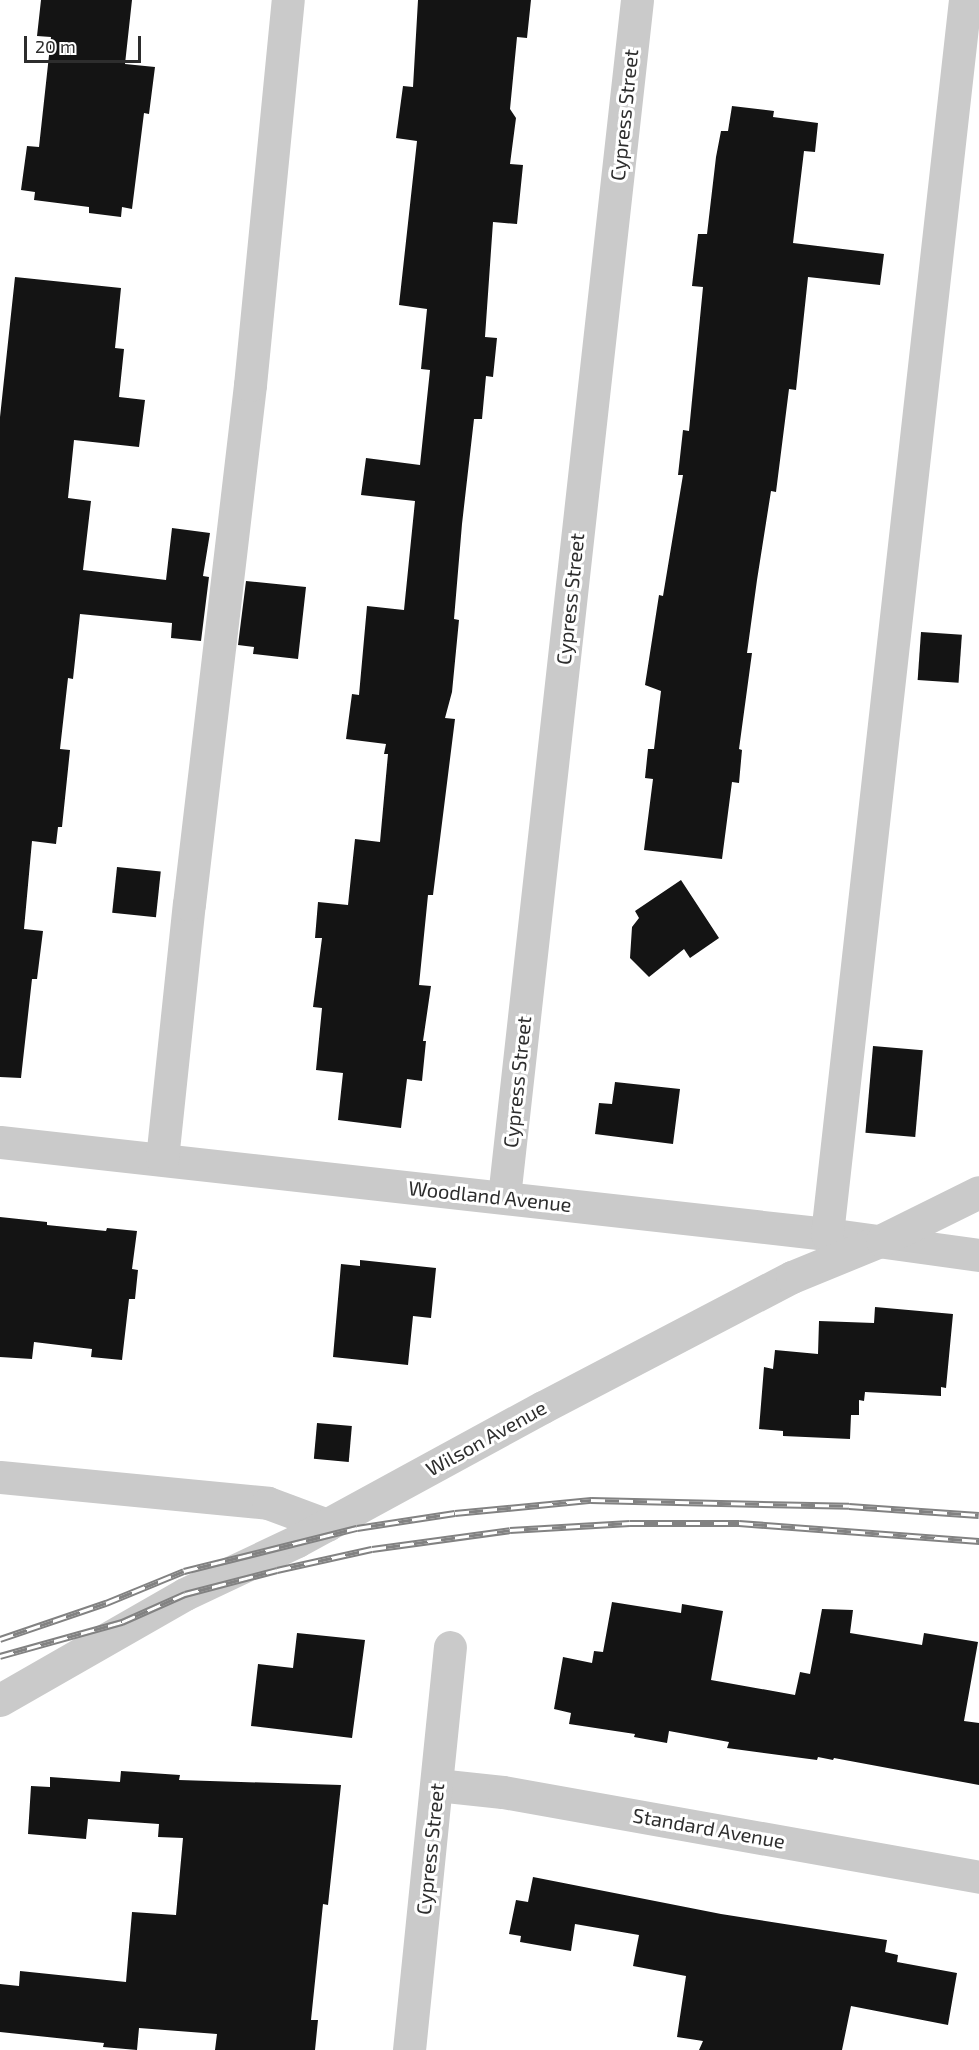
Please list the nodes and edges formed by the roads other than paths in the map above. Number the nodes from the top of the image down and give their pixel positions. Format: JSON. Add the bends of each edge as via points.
{"nodes":[{"id":1,"x":288,"y":0,"type":"edge"},
{"id":2,"x":637,"y":0,"type":"edge"},
{"id":3,"x":965,"y":0,"type":"edge"},
{"id":4,"x":0,"y":1142,"type":"edge"},
{"id":5,"x":162,"y":1159,"type":"junction"},
{"id":6,"x":979,"y":1192,"type":"edge"},
{"id":7,"x":504,"y":1197,"type":"junction"},
{"id":8,"x":827,"y":1234,"type":"junction"},
{"id":9,"x":882,"y":1240,"type":"junction"},
{"id":10,"x":979,"y":1255,"type":"edge"},
{"id":11,"x":0,"y":1477,"type":"edge"},
{"id":12,"x":327,"y":1525,"type":"junction"},
{"id":13,"x":450,"y":1647,"type":"dead end"},
{"id":14,"x":0,"y":1700,"type":"edge"},
{"id":15,"x":437,"y":1785,"type":"junction"},
{"id":16,"x":979,"y":1877,"type":"edge"},
{"id":17,"x":409,"y":2050,"type":"edge"}],
"edges":[{"from":1,"to":5,"type":"street","via":[[250,385]]},
{"from":2,"to":7,"type":"street","name":"Cypress Street"},
{"from":3,"to":8,"type":"street"},
{"from":4,"to":5,"type":"street","name":"Woodland Avenue"},
{"from":5,"to":7,"type":"street","name":"Woodland Avenue"},
{"from":6,"to":9,"type":"street","name":"Wilson Avenue"},
{"from":7,"to":8,"type":"street","name":"Woodland Avenue"},
{"from":8,"to":9,"type":"street","name":"Woodland Avenue"},
{"from":9,"to":10,"type":"street","name":"Woodland Avenue"},
{"from":9,"to":12,"type":"street","name":"Wilson Avenue","via":[[792,1277]]},
{"from":11,"to":12,"type":"street","via":[[268,1503]]},
{"from":12,"to":14,"type":"street","name":"Wilson Avenue","via":[[185,1594]]},
{"from":13,"to":15,"type":"street","name":"Cypress Street"},
{"from":15,"to":16,"type":"street","name":"Standard Avenue","via":[[503,1792]]},
{"from":15,"to":17,"type":"street","name":"Cypress Street"}]}
